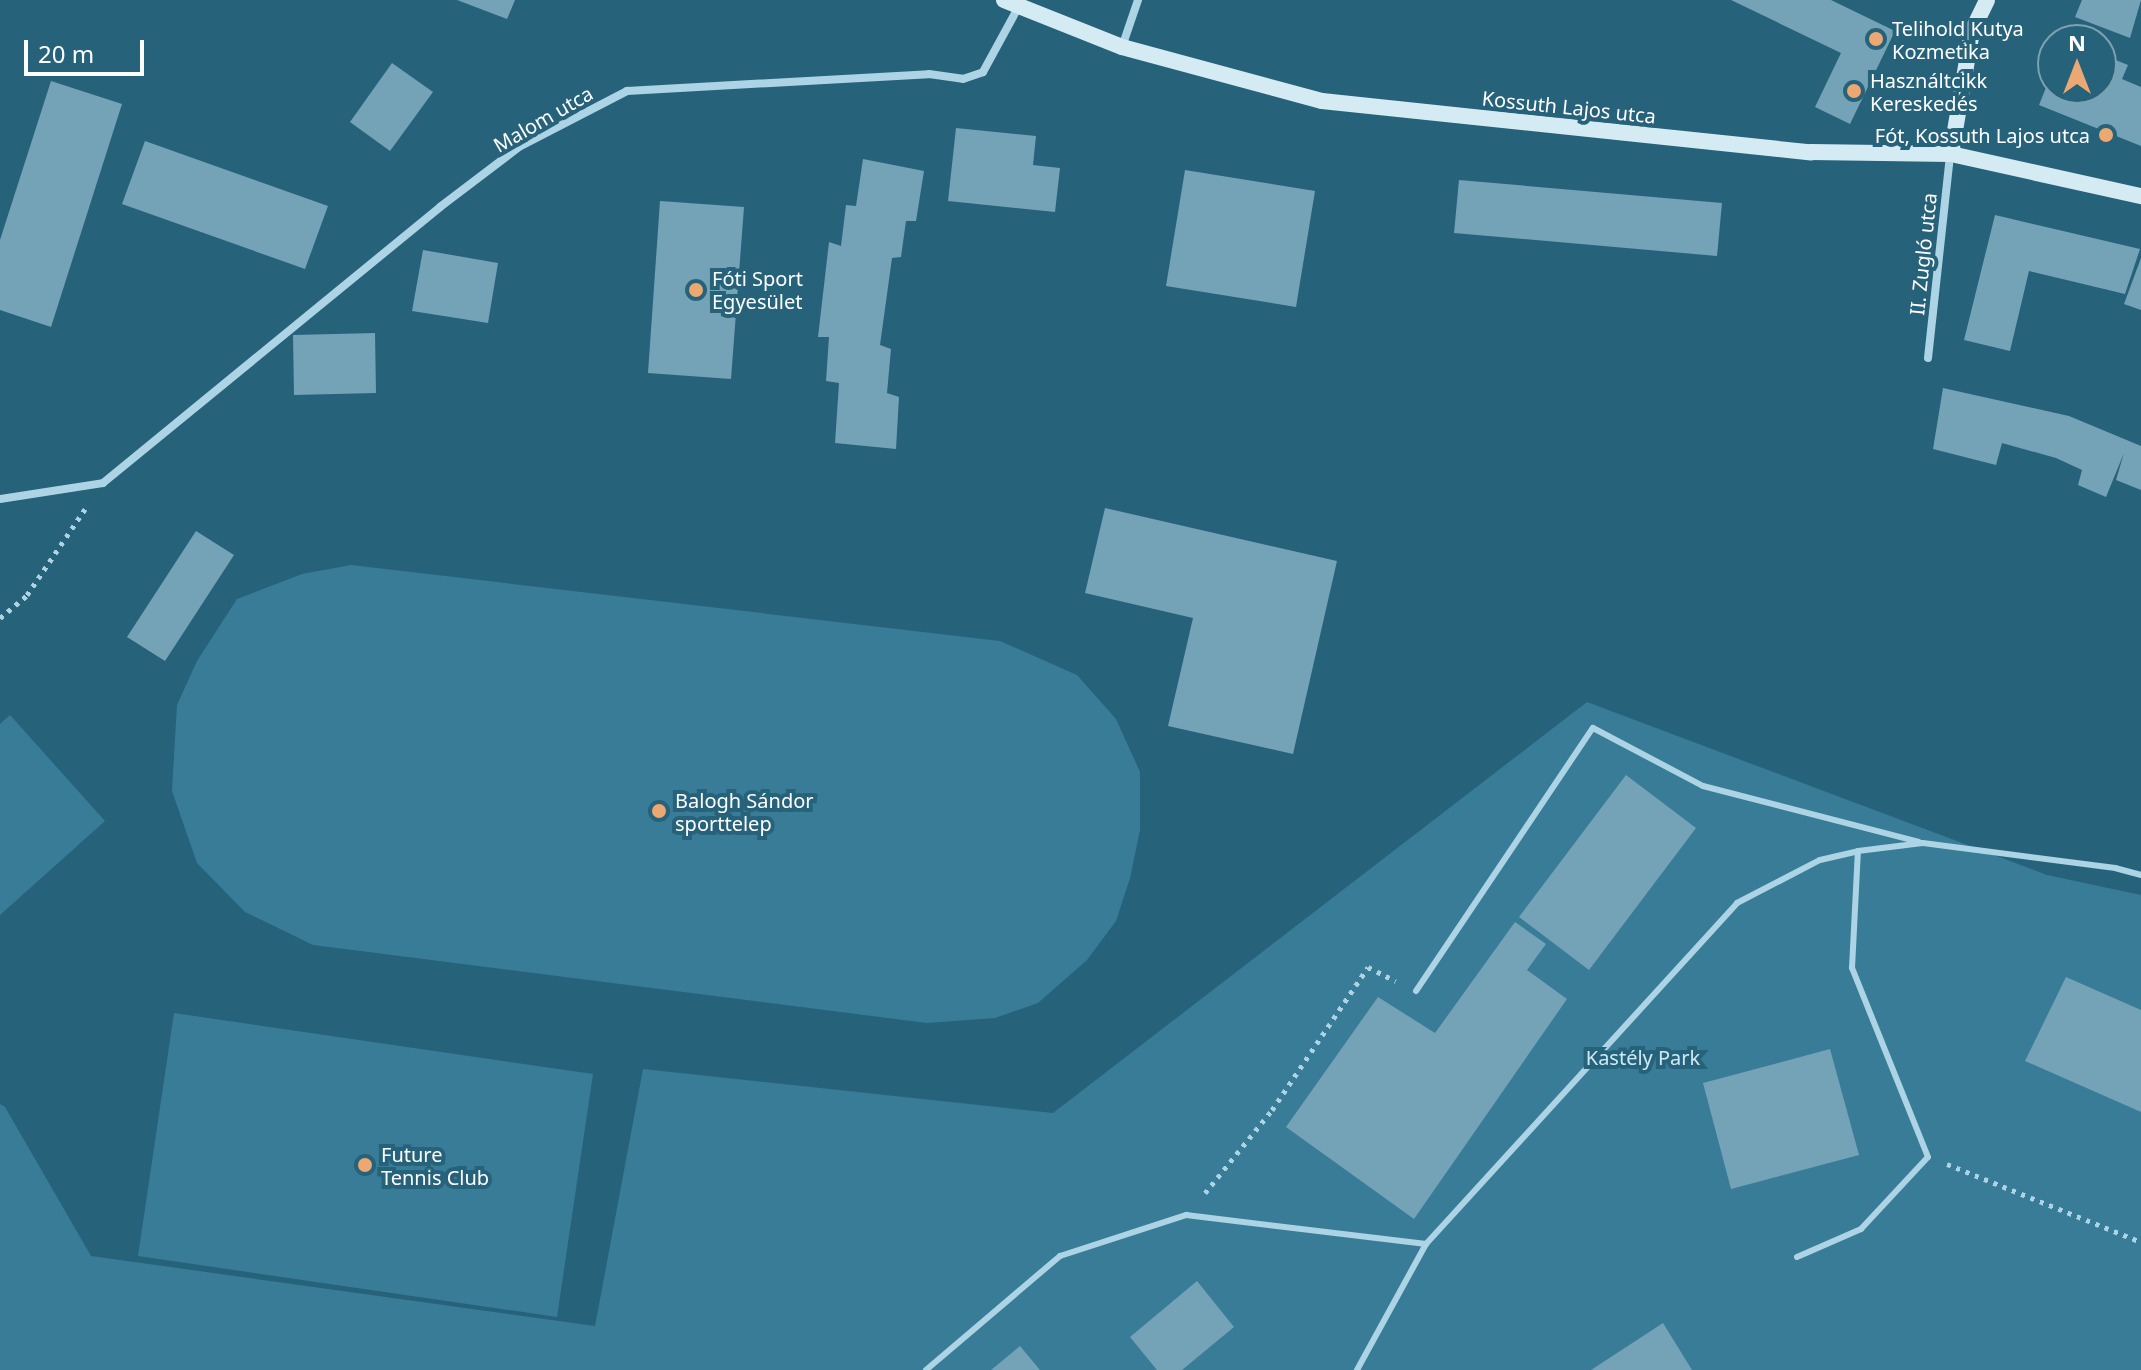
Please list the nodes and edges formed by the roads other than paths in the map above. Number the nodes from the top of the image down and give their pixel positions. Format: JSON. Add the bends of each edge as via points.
{"nodes":[{"id":1,"x":1138,"y":0,"type":"edge"},
{"id":2,"x":1987,"y":0,"type":"edge"},
{"id":3,"x":1012,"y":3,"type":"edge"},
{"id":4,"x":1122,"y":47,"type":"junction"},
{"id":5,"x":1951,"y":154,"type":"junction"},
{"id":6,"x":2141,"y":196,"type":"edge"},
{"id":7,"x":1928,"y":358,"type":"dead end"},
{"id":8,"x":0,"y":499,"type":"edge"},
{"id":9,"x":1923,"y":843,"type":"junction"},
{"id":10,"x":1858,"y":851,"type":"junction"},
{"id":11,"x":2141,"y":875,"type":"edge"},
{"id":12,"x":1416,"y":991,"type":"road end"},
{"id":13,"x":1426,"y":1244,"type":"junction"},
{"id":14,"x":1797,"y":1257,"type":"dead end"},
{"id":15,"x":926,"y":1370,"type":"edge"},
{"id":16,"x":1357,"y":1370,"type":"edge"}],
"edges":[{"from":1,"to":4,"type":"street"},
{"from":2,"to":5,"type":"main road","via":[[1972,31]]},
{"from":3,"to":4,"type":"main road","name":"Kossuth Lajos utca"},
{"from":3,"to":8,"type":"street","name":"Malom utca","via":[[983,72],[963,79],[929,74],[627,91],[508,156],[103,483]]},
{"from":4,"to":5,"type":"main road","name":"Kossuth Lajos utca","via":[[1322,101],[1811,152]]},
{"from":5,"to":6,"type":"main road","name":"Kossuth Lajos utca"},
{"from":5,"to":7,"type":"street","name":"II. Zugló utca"},
{"from":9,"to":10,"type":"lane"},
{"from":9,"to":11,"type":"lane"},
{"from":9,"to":12,"type":"lane","via":[[1703,786],[1593,728]]},
{"from":10,"to":13,"type":"lane","via":[[1820,860],[1737,903]]},
{"from":10,"to":14,"type":"lane","via":[[1852,968],[1928,1157],[1861,1229]]},
{"from":13,"to":15,"type":"lane","via":[[1186,1215],[1060,1256]]},
{"from":13,"to":16,"type":"lane"}]}
